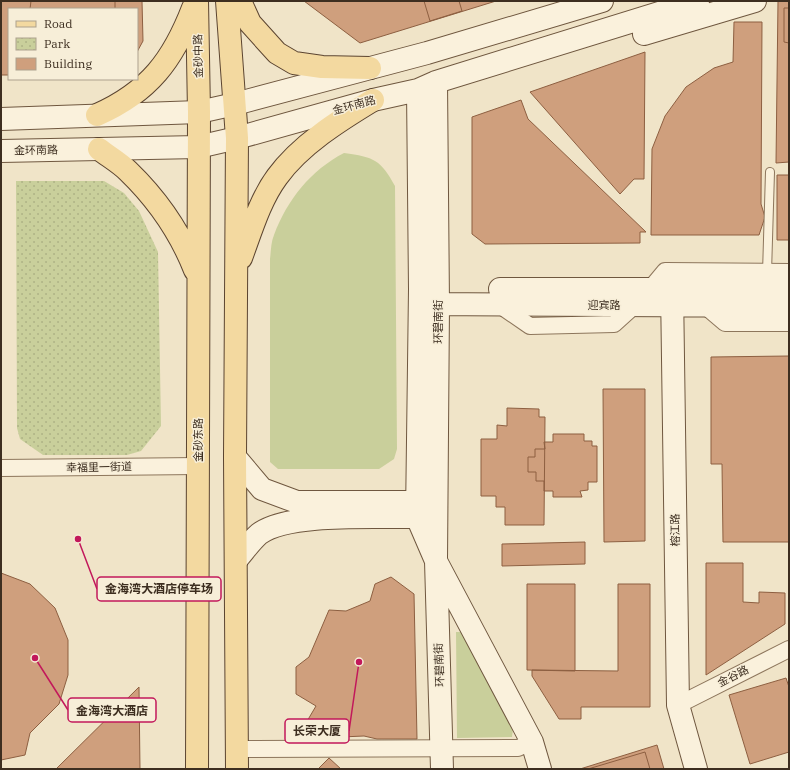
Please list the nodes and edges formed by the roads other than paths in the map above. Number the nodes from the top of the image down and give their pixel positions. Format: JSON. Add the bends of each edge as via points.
{"nodes":[{"id":1,"x":196,"y":1,"type":"edge"},
{"id":2,"x":227,"y":1,"type":"edge"},
{"id":3,"x":240,"y":1,"type":"edge"},
{"id":4,"x":602,"y":1,"type":"edge"},
{"id":5,"x":698,"y":1,"type":"edge"},
{"id":6,"x":755,"y":1,"type":"edge"},
{"id":7,"x":370,"y":68,"type":"junction"},
{"id":8,"x":434,"y":83,"type":"junction"},
{"id":9,"x":373,"y":100,"type":"junction"},
{"id":10,"x":235,"y":104,"type":"junction"},
{"id":11,"x":199,"y":112,"type":"junction"},
{"id":12,"x":97,"y":114,"type":"junction"},
{"id":13,"x":1,"y":119,"type":"edge"},
{"id":14,"x":236,"y":138,"type":"junction"},
{"id":15,"x":198,"y":147,"type":"junction"},
{"id":16,"x":99,"y":149,"type":"junction"},
{"id":17,"x":1,"y":151,"type":"edge"},
{"id":18,"x":770,"y":172,"type":"dead end"},
{"id":19,"x":237,"y":268,"type":"junction"},
{"id":20,"x":789,"y":272,"type":"edge"},
{"id":21,"x":198,"y":279,"type":"junction"},
{"id":22,"x":765,"y":281,"type":"junction"},
{"id":23,"x":650,"y":289,"type":"junction"},
{"id":24,"x":789,"y":289,"type":"edge"},
{"id":25,"x":429,"y":296,"type":"junction"},
{"id":26,"x":672,"y":297,"type":"junction"},
{"id":27,"x":706,"y":306,"type":"junction"},
{"id":28,"x":789,"y":306,"type":"edge"},
{"id":29,"x":789,"y":323,"type":"edge"},
{"id":30,"x":235,"y":457,"type":"junction"},
{"id":31,"x":198,"y":466,"type":"junction"},
{"id":32,"x":1,"y":468,"type":"edge"},
{"id":33,"x":427,"y":509,"type":"junction"},
{"id":34,"x":236,"y":559,"type":"junction"},
{"id":35,"x":436,"y":562,"type":"junction"},
{"id":36,"x":789,"y":649,"type":"edge"},
{"id":37,"x":678,"y":705,"type":"junction"},
{"id":38,"x":532,"y":742,"type":"junction"},
{"id":39,"x":236,"y":759,"type":"edge"},
{"id":40,"x":442,"y":759,"type":"edge"},
{"id":41,"x":197,"y":769,"type":"edge"},
{"id":42,"x":540,"y":769,"type":"edge"},
{"id":43,"x":696,"y":769,"type":"edge"}],
"edges":[{"from":1,"to":11,"type":"main road","name":"金砂中路"},
{"from":1,"to":12,"type":"main road","via":[[183,34],[169,58],[152,78],[119,105]]},
{"from":2,"to":10,"type":"main road"},
{"from":3,"to":7,"type":"main road","via":[[250,23],[277,53],[294,63],[322,67]]},
{"from":4,"to":7,"type":"street"},
{"from":5,"to":8,"type":"street","name":"金环南路"},
{"from":6,"to":8,"type":"street","via":[[469,85]]},
{"from":7,"to":10,"type":"street"},
{"from":8,"to":9,"type":"street","name":"金环南路"},
{"from":8,"to":25,"type":"street","name":"环碧南街"},
{"from":9,"to":14,"type":"street","name":"金环南路"},
{"from":9,"to":19,"type":"main road","via":[[336,123],[292,160],[277,177],[256,218]]},
{"from":10,"to":11,"type":"street"},
{"from":10,"to":14,"type":"main road"},
{"from":11,"to":12,"type":"street"},
{"from":11,"to":15,"type":"main road","name":"金砂东路"},
{"from":12,"to":13,"type":"street"},
{"from":14,"to":15,"type":"street","name":"金环南路"},
{"from":14,"to":19,"type":"main road"},
{"from":15,"to":16,"type":"street","name":"金环南路"},
{"from":15,"to":21,"type":"main road","name":"金砂东路"},
{"from":16,"to":17,"type":"street","name":"金环南路"},
{"from":16,"to":21,"type":"main road","via":[[127,170],[152,196],[185,245]]},
{"from":18,"to":22,"type":"lane"},
{"from":19,"to":30,"type":"main road"},
{"from":20,"to":22,"type":"street"},
{"from":21,"to":31,"type":"main road","name":"金砂东路"},
{"from":22,"to":23,"type":"street","via":[[665,271]]},
{"from":22,"to":24,"type":"street","name":"迎宾路"},
{"from":22,"to":26,"type":"street","name":"迎宾路"},
{"from":23,"to":25,"type":"street","name":"迎宾路"},
{"from":23,"to":26,"type":"street","name":"迎宾路"},
{"from":25,"to":26,"type":"street","name":"迎宾路","via":[[498,304],[635,305]]},
{"from":25,"to":33,"type":"street","name":"环碧南街"},
{"from":26,"to":27,"type":"street","name":"迎宾路"},
{"from":26,"to":37,"type":"street","name":"榕江路"},
{"from":27,"to":28,"type":"street","name":"迎宾路"},
{"from":27,"to":29,"type":"street","via":[[724,323]]},
{"from":30,"to":33,"type":"street","via":[[262,489],[297,502]]},
{"from":30,"to":34,"type":"main road"},
{"from":31,"to":32,"type":"street","name":"幸福里一街道"},
{"from":31,"to":41,"type":"main road","name":"金砂东路"},
{"from":33,"to":34,"type":"street","via":[[300,519],[274,526],[259,534]]},
{"from":33,"to":35,"type":"street","name":"环碧南街"},
{"from":34,"to":39,"type":"main road"},
{"from":35,"to":38,"type":"street"},
{"from":35,"to":40,"type":"street","name":"环碧南街"},
{"from":36,"to":37,"type":"street","name":"金谷路"},
{"from":37,"to":43,"type":"street","name":"榕江路"},
{"from":38,"to":40,"type":"street","via":[[518,748]]},
{"from":38,"to":42,"type":"street"},
{"from":39,"to":40,"type":"street"}]}
